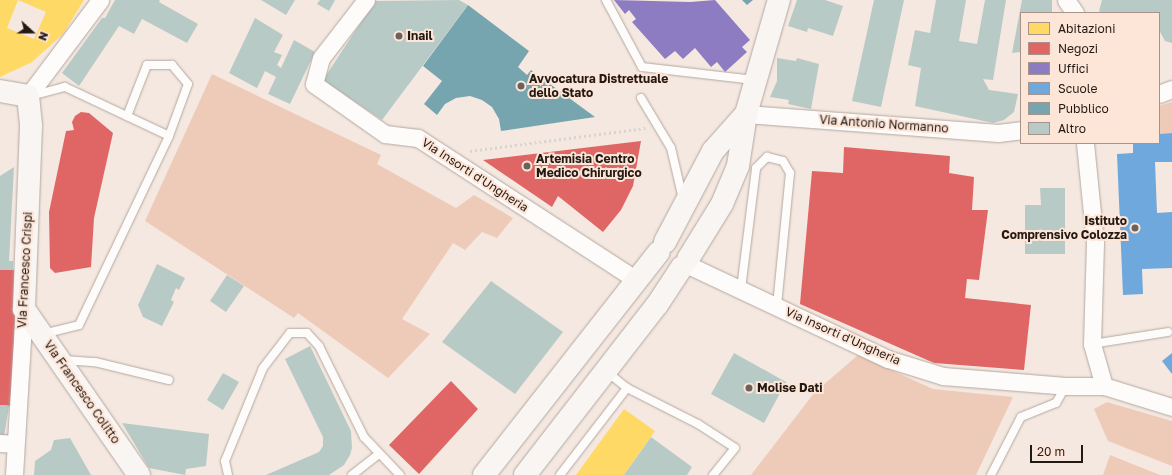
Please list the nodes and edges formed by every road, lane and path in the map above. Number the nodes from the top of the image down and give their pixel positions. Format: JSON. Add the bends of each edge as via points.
{"nodes":[{"id":1,"x":100,"y":0,"type":"edge"},
{"id":2,"x":366,"y":0,"type":"edge"},
{"id":3,"x":606,"y":0,"type":"edge"},
{"id":4,"x":779,"y":0,"type":"edge"},
{"id":5,"x":1066,"y":0,"type":"edge"},
{"id":6,"x":1074,"y":12,"type":"edge"},
{"id":7,"x":755,"y":80,"type":"junction"},
{"id":8,"x":1172,"y":89,"type":"edge"},
{"id":9,"x":0,"y":91,"type":"edge"},
{"id":10,"x":1160,"y":94,"type":"edge"},
{"id":11,"x":28,"y":96,"type":"junction"},
{"id":12,"x":641,"y":98,"type":"dead end"},
{"id":13,"x":746,"y":114,"type":"junction"},
{"id":14,"x":127,"y":116,"type":"junction"},
{"id":15,"x":658,"y":126,"type":"junction"},
{"id":16,"x":1020,"y":130,"type":"edge"},
{"id":17,"x":169,"y":136,"type":"junction"},
{"id":18,"x":1085,"y":144,"type":"edge"},
{"id":19,"x":443,"y":154,"type":"junction"},
{"id":20,"x":747,"y":167,"type":"junction"},
{"id":21,"x":685,"y":207,"type":"junction"},
{"id":22,"x":662,"y":247,"type":"junction"},
{"id":23,"x":685,"y":263,"type":"junction"},
{"id":24,"x":637,"y":280,"type":"junction"},
{"id":25,"x":741,"y":289,"type":"junction"},
{"id":26,"x":777,"y":306,"type":"junction"},
{"id":27,"x":24,"y":309,"type":"junction"},
{"id":28,"x":1168,"y":332,"type":"dead end"},
{"id":29,"x":42,"y":334,"type":"junction"},
{"id":30,"x":1092,"y":344,"type":"junction"},
{"id":31,"x":61,"y":360,"type":"junction"},
{"id":32,"x":605,"y":370,"type":"junction"},
{"id":33,"x":169,"y":380,"type":"dead end"},
{"id":34,"x":1066,"y":386,"type":"junction"},
{"id":35,"x":1104,"y":386,"type":"junction"},
{"id":36,"x":627,"y":388,"type":"junction"},
{"id":37,"x":1172,"y":407,"type":"edge"},
{"id":38,"x":8,"y":444,"type":"edge"},
{"id":39,"x":379,"y":454,"type":"junction"},
{"id":40,"x":528,"y":474,"type":"edge"},
{"id":41,"x":14,"y":475,"type":"edge"},
{"id":42,"x":139,"y":475,"type":"edge"},
{"id":43,"x":228,"y":475,"type":"edge"},
{"id":44,"x":352,"y":475,"type":"edge"},
{"id":45,"x":400,"y":475,"type":"edge"},
{"id":46,"x":484,"y":475,"type":"edge"},
{"id":47,"x":560,"y":475,"type":"edge"},
{"id":48,"x":713,"y":475,"type":"edge"},
{"id":49,"x":991,"y":475,"type":"edge"}],
"edges":[{"from":1,"to":11,"type":"street"},
{"from":2,"to":19,"type":"street","name":"Via Insorti d'Ungheria","via":[[321,58],[314,84],[385,134],[418,138]]},
{"from":3,"to":7,"type":"lane","via":[[642,67]]},
{"from":4,"to":7,"type":"main road"},
{"from":5,"to":6,"type":"street"},
{"from":7,"to":13,"type":"main road"},
{"from":8,"to":10,"type":"street"},
{"from":9,"to":11,"type":"main road"},
{"from":11,"to":14,"type":"lane","via":[[65,87]]},
{"from":11,"to":27,"type":"main road","name":"Via Francesco Crispi","via":[[31,126]]},
{"from":12,"to":15,"type":"lane"},
{"from":13,"to":16,"type":"street","name":"Via Antonio Normanno","via":[[998,133]]},
{"from":13,"to":20,"type":"main road"},
{"from":13,"to":21,"type":"main road","via":[[713,151]]},
{"from":14,"to":17,"type":"lane"},
{"from":14,"to":17,"type":"lane","via":[[147,65],[172,65],[188,84]]},
{"from":15,"to":19,"type":"path"},
{"from":15,"to":21,"type":"lane","via":[[671,148]]},
{"from":17,"to":29,"type":"lane","via":[[79,325]]},
{"from":18,"to":30,"type":"street","via":[[1095,243]]},
{"from":19,"to":24,"type":"street","name":"Via Insorti d'Ungheria"},
{"from":20,"to":23,"type":"main road"},
{"from":20,"to":25,"type":"lane"},
{"from":20,"to":26,"type":"lane","via":[[767,157],[783,161],[790,173]]},
{"from":21,"to":22,"type":"main road"},
{"from":22,"to":23,"type":"main road","via":[[660,262],[667,269]]},
{"from":22,"to":24,"type":"main road"},
{"from":23,"to":25,"type":"street","name":"Via Insorti d'Ungheria"},
{"from":23,"to":32,"type":"main road","via":[[657,305]]},
{"from":24,"to":46,"type":"main road"},
{"from":25,"to":26,"type":"street","name":"Via Insorti d'Ungheria"},
{"from":26,"to":34,"type":"street","name":"Via Insorti d'Ungheria","via":[[888,359],[943,376]]},
{"from":27,"to":29,"type":"main road","name":"Via Francesco Colitto"},
{"from":27,"to":38,"type":"street","name":"Via Francesco Crispi"},
{"from":28,"to":30,"type":"lane"},
{"from":29,"to":31,"type":"main road","name":"Via Francesco Colitto"},
{"from":30,"to":35,"type":"street"},
{"from":31,"to":33,"type":"lane","via":[[95,362]]},
{"from":31,"to":42,"type":"main road","name":"Via Francesco Colitto"},
{"from":32,"to":36,"type":"lane"},
{"from":32,"to":40,"type":"main road"},
{"from":34,"to":35,"type":"street","name":"Via Insorti d'Ungheria"},
{"from":34,"to":49,"type":"lane","via":[[1056,403],[1021,417]]},
{"from":35,"to":37,"type":"street","name":"Via Insorti d'Ungheria"},
{"from":36,"to":47,"type":"lane"},
{"from":36,"to":48,"type":"lane","via":[[698,424],[735,448]]},
{"from":38,"to":41,"type":"street","name":"Via Francesco Crispi"},
{"from":39,"to":43,"type":"lane","via":[[364,436],[319,346],[307,334],[290,333],[263,368],[225,461]]},
{"from":39,"to":44,"type":"lane"},
{"from":39,"to":45,"type":"lane"}]}
